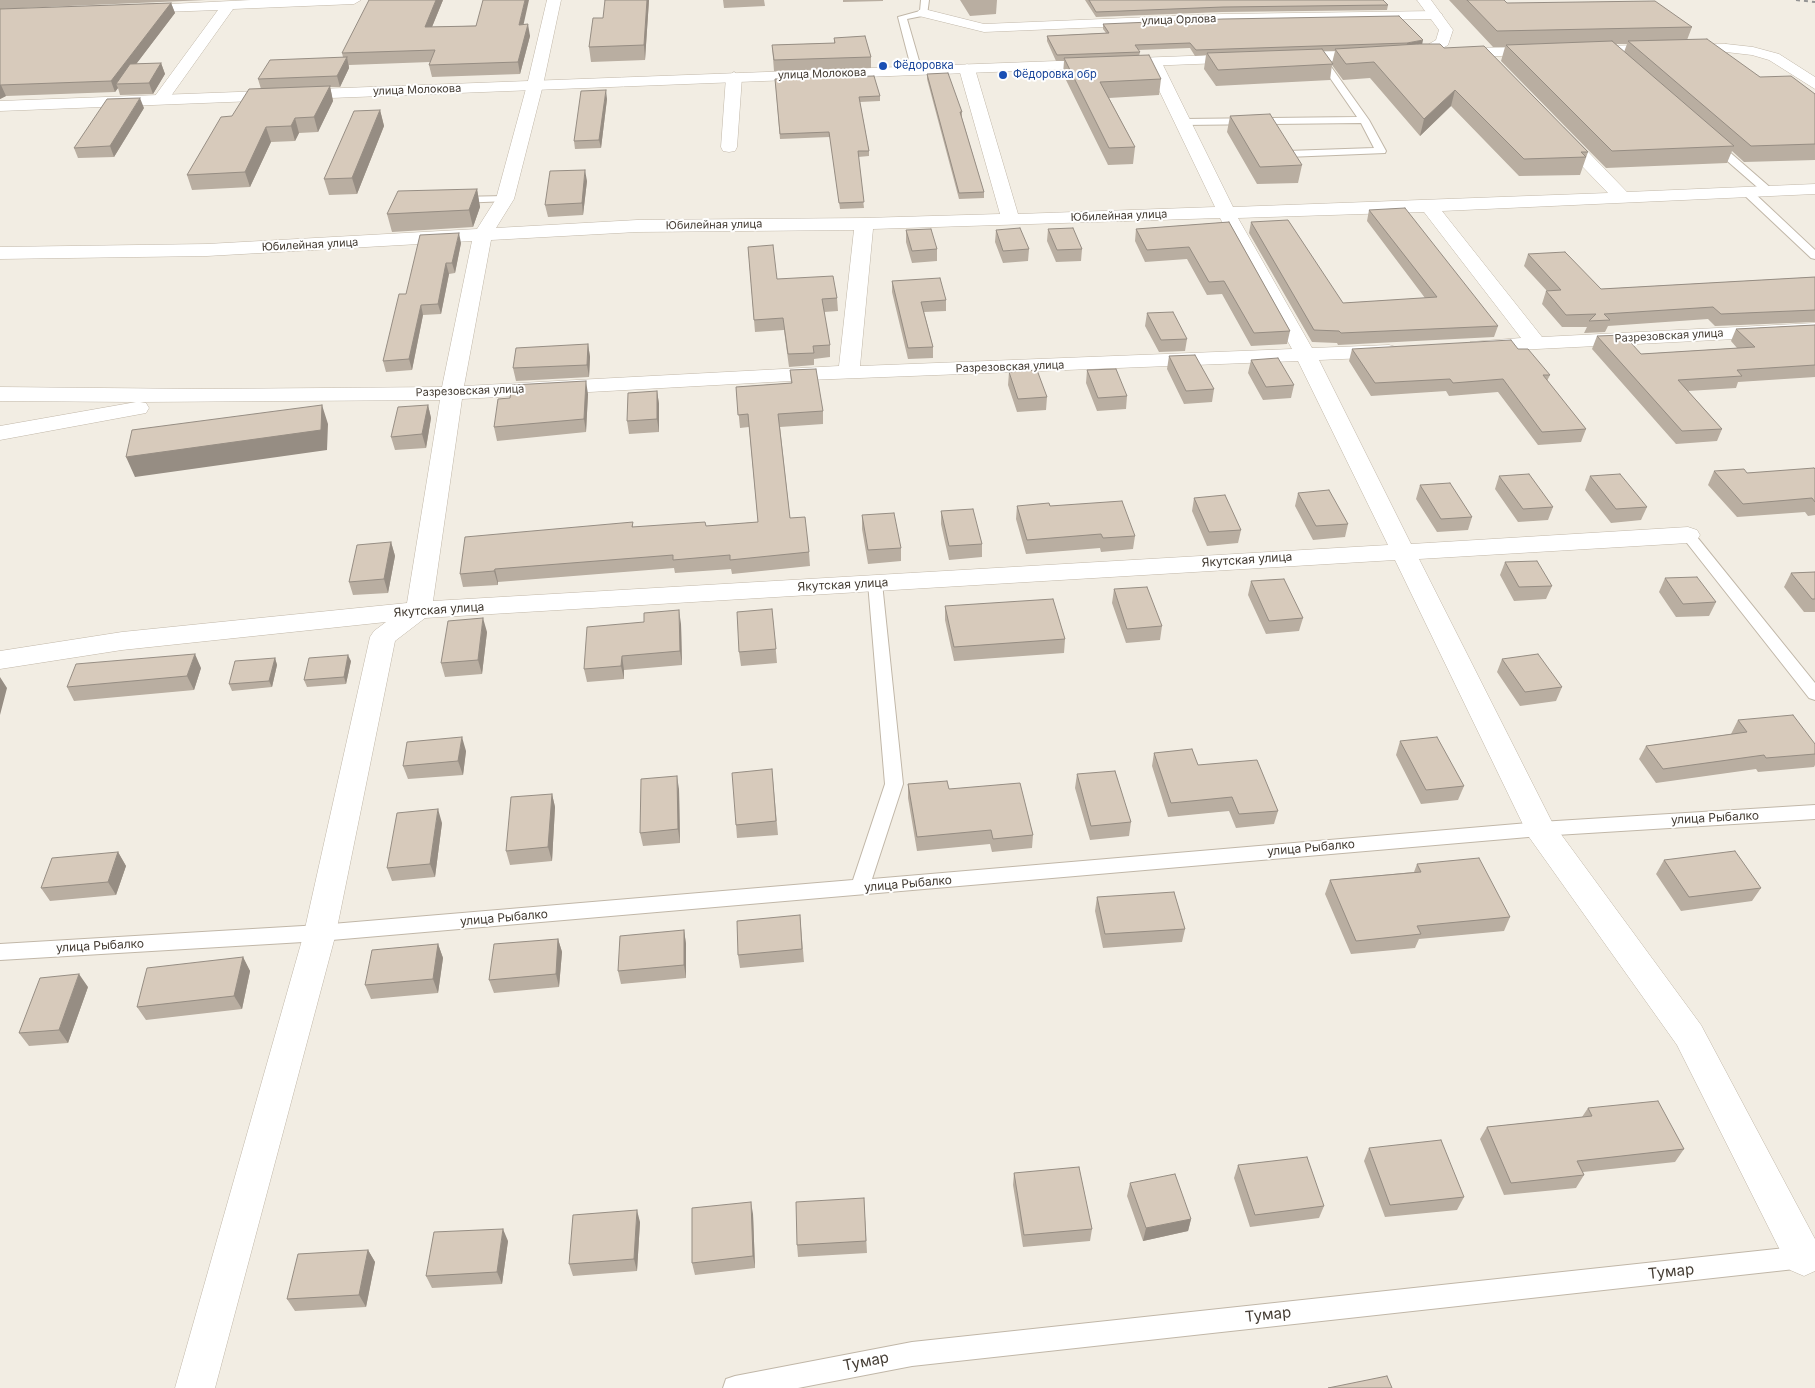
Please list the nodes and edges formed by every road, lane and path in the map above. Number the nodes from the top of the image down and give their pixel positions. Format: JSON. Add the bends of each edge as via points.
{"nodes":[{"id":1,"x":354,"y":0,"type":"edge"},
{"id":2,"x":554,"y":0,"type":"edge"},
{"id":3,"x":1424,"y":0,"type":"edge"},
{"id":4,"x":229,"y":5,"type":"junction"},
{"id":5,"x":925,"y":6,"type":"edge"},
{"id":6,"x":120,"y":9,"type":"edge"},
{"id":7,"x":1436,"y":15,"type":"junction"},
{"id":8,"x":1607,"y":50,"type":"junction"},
{"id":9,"x":1481,"y":51,"type":"junction"},
{"id":10,"x":1406,"y":55,"type":"junction"},
{"id":11,"x":1319,"y":56,"type":"junction"},
{"id":12,"x":1257,"y":58,"type":"edge"},
{"id":13,"x":1275,"y":58,"type":"edge"},
{"id":14,"x":1154,"y":63,"type":"junction"},
{"id":15,"x":1622,"y":63,"type":"edge"},
{"id":16,"x":1494,"y":65,"type":"edge"},
{"id":17,"x":967,"y":69,"type":"junction"},
{"id":18,"x":917,"y":71,"type":"junction"},
{"id":19,"x":734,"y":77,"type":"junction"},
{"id":20,"x":1815,"y":84,"type":"edge"},
{"id":21,"x":535,"y":85,"type":"junction"},
{"id":22,"x":160,"y":100,"type":"junction"},
{"id":23,"x":0,"y":106,"type":"edge"},
{"id":24,"x":1364,"y":120,"type":"junction"},
{"id":25,"x":1548,"y":121,"type":"edge"},
{"id":26,"x":1183,"y":122,"type":"junction"},
{"id":27,"x":1710,"y":140,"type":"edge"},
{"id":28,"x":730,"y":147,"type":"dead end"},
{"id":29,"x":1287,"y":154,"type":"edge"},
{"id":30,"x":1815,"y":189,"type":"edge"},
{"id":31,"x":1747,"y":192,"type":"junction"},
{"id":32,"x":1768,"y":192,"type":"junction"},
{"id":33,"x":1623,"y":198,"type":"junction"},
{"id":34,"x":506,"y":199,"type":"junction"},
{"id":35,"x":450,"y":200,"type":"edge"},
{"id":36,"x":1429,"y":206,"type":"junction"},
{"id":37,"x":1226,"y":212,"type":"junction"},
{"id":38,"x":1012,"y":219,"type":"junction"},
{"id":39,"x":864,"y":224,"type":"junction"},
{"id":40,"x":482,"y":236,"type":"junction"},
{"id":41,"x":0,"y":253,"type":"edge"},
{"id":42,"x":1815,"y":256,"type":"edge"},
{"id":43,"x":1815,"y":329,"type":"edge"},
{"id":44,"x":1536,"y":343,"type":"junction"},
{"id":45,"x":1459,"y":347,"type":"edge"},
{"id":46,"x":1411,"y":350,"type":"edge"},
{"id":47,"x":1306,"y":355,"type":"junction"},
{"id":48,"x":849,"y":373,"type":"junction"},
{"id":49,"x":452,"y":393,"type":"junction"},
{"id":50,"x":0,"y":394,"type":"edge"},
{"id":51,"x":204,"y":396,"type":"junction"},
{"id":52,"x":0,"y":432,"type":"edge"},
{"id":53,"x":1688,"y":535,"type":"joint"},
{"id":54,"x":1401,"y":551,"type":"junction"},
{"id":55,"x":874,"y":583,"type":"junction"},
{"id":56,"x":419,"y":610,"type":"junction"},
{"id":57,"x":0,"y":660,"type":"edge"},
{"id":58,"x":1815,"y":694,"type":"edge"},
{"id":59,"x":1815,"y":812,"type":"edge"},
{"id":60,"x":1540,"y":829,"type":"junction"},
{"id":61,"x":860,"y":888,"type":"junction"},
{"id":62,"x":320,"y":933,"type":"junction"},
{"id":63,"x":0,"y":952,"type":"edge"},
{"id":64,"x":1804,"y":1257,"type":"joint"},
{"id":65,"x":195,"y":1388,"type":"edge"},
{"id":66,"x":735,"y":1388,"type":"edge"}],
"edges":[{"from":1,"to":4,"type":"street"},
{"from":2,"to":21,"type":"street"},
{"from":3,"to":7,"type":"street"},
{"from":4,"to":6,"type":"street"},
{"from":4,"to":22,"type":"street"},
{"from":5,"to":7,"type":"street","name":"улица Орлова","via":[[984,28],[1222,18]]},
{"from":5,"to":18,"type":"lane","via":[[902,18]]},
{"from":7,"to":10,"type":"street","via":[[1446,30],[1443,42],[1429,50]]},
{"from":8,"to":9,"type":"street"},
{"from":8,"to":15,"type":"lane"},
{"from":8,"to":20,"type":"street","via":[[1726,48],[1753,51],[1774,57]]},
{"from":9,"to":10,"type":"street"},
{"from":9,"to":16,"type":"street"},
{"from":10,"to":11,"type":"street"},
{"from":11,"to":13,"type":"street"},
{"from":11,"to":24,"type":"lane"},
{"from":12,"to":14,"type":"street","name":"улица Молокова"},
{"from":14,"to":17,"type":"street","name":"улица Молокова"},
{"from":14,"to":26,"type":"street"},
{"from":17,"to":18,"type":"street","name":"улица Молокова"},
{"from":17,"to":38,"type":"street"},
{"from":18,"to":19,"type":"street","name":"улица Молокова"},
{"from":19,"to":21,"type":"street","name":"улица Молокова"},
{"from":19,"to":28,"type":"street"},
{"from":21,"to":22,"type":"street","name":"улица Молокова"},
{"from":21,"to":34,"type":"street"},
{"from":22,"to":23,"type":"street","name":"улица Молокова"},
{"from":24,"to":26,"type":"lane"},
{"from":24,"to":29,"type":"lane","via":[[1381,149],[1379,153]]},
{"from":25,"to":33,"type":"street"},
{"from":26,"to":37,"type":"street"},
{"from":27,"to":32,"type":"lane"},
{"from":30,"to":32,"type":"street","name":"Юбилейная улица"},
{"from":31,"to":32,"type":"street","name":"Юбилейная улица"},
{"from":31,"to":33,"type":"street","name":"Юбилейная улица"},
{"from":31,"to":42,"type":"lane"},
{"from":33,"to":36,"type":"street","name":"Юбилейная улица"},
{"from":34,"to":35,"type":"lane"},
{"from":34,"to":40,"type":"street"},
{"from":36,"to":37,"type":"street","name":"Юбилейная улица"},
{"from":36,"to":44,"type":"street"},
{"from":37,"to":38,"type":"street","name":"Юбилейная улица"},
{"from":37,"to":47,"type":"street"},
{"from":38,"to":39,"type":"street","name":"Юбилейная улица"},
{"from":39,"to":40,"type":"street","name":"Юбилейная улица","via":[[637,226]]},
{"from":39,"to":48,"type":"street"},
{"from":40,"to":41,"type":"street","name":"Юбилейная улица","via":[[207,250]]},
{"from":40,"to":49,"type":"street"},
{"from":43,"to":44,"type":"street","name":"Разрезовская улица"},
{"from":44,"to":45,"type":"street","name":"Разрезовская улица"},
{"from":46,"to":47,"type":"street","name":"Разрезовская улица"},
{"from":47,"to":48,"type":"street","name":"Разрезовская улица"},
{"from":47,"to":54,"type":"street"},
{"from":48,"to":49,"type":"street","name":"Разрезовская улица"},
{"from":49,"to":51,"type":"street","name":"Разрезовская улица"},
{"from":49,"to":56,"type":"street"},
{"from":50,"to":51,"type":"street","name":"Разрезовская улица"},
{"from":51,"to":52,"type":"street","name":"Разрезовская улица"},
{"from":53,"to":54,"type":"street","name":"Якутская улица"},
{"from":53,"to":58,"type":"lane"},
{"from":54,"to":55,"type":"street","name":"Якутская улица"},
{"from":54,"to":60,"type":"street"},
{"from":55,"to":56,"type":"street","name":"Якутская улица"},
{"from":55,"to":61,"type":"lane","via":[[894,784]]},
{"from":56,"to":57,"type":"street","name":"Якутская улица","via":[[122,640]]},
{"from":56,"to":62,"type":"street","via":[[383,637]]},
{"from":59,"to":60,"type":"lane","name":"улица Рыбалко"},
{"from":60,"to":61,"type":"lane","name":"улица Рыбалко"},
{"from":60,"to":64,"type":"street","via":[[1689,1035]]},
{"from":61,"to":62,"type":"lane","name":"улица Рыбалко"},
{"from":62,"to":63,"type":"lane","name":"улица Рыбалко"},
{"from":62,"to":65,"type":"street"},
{"from":64,"to":66,"type":"lane","name":"Тумар","via":[[912,1354]]}]}
